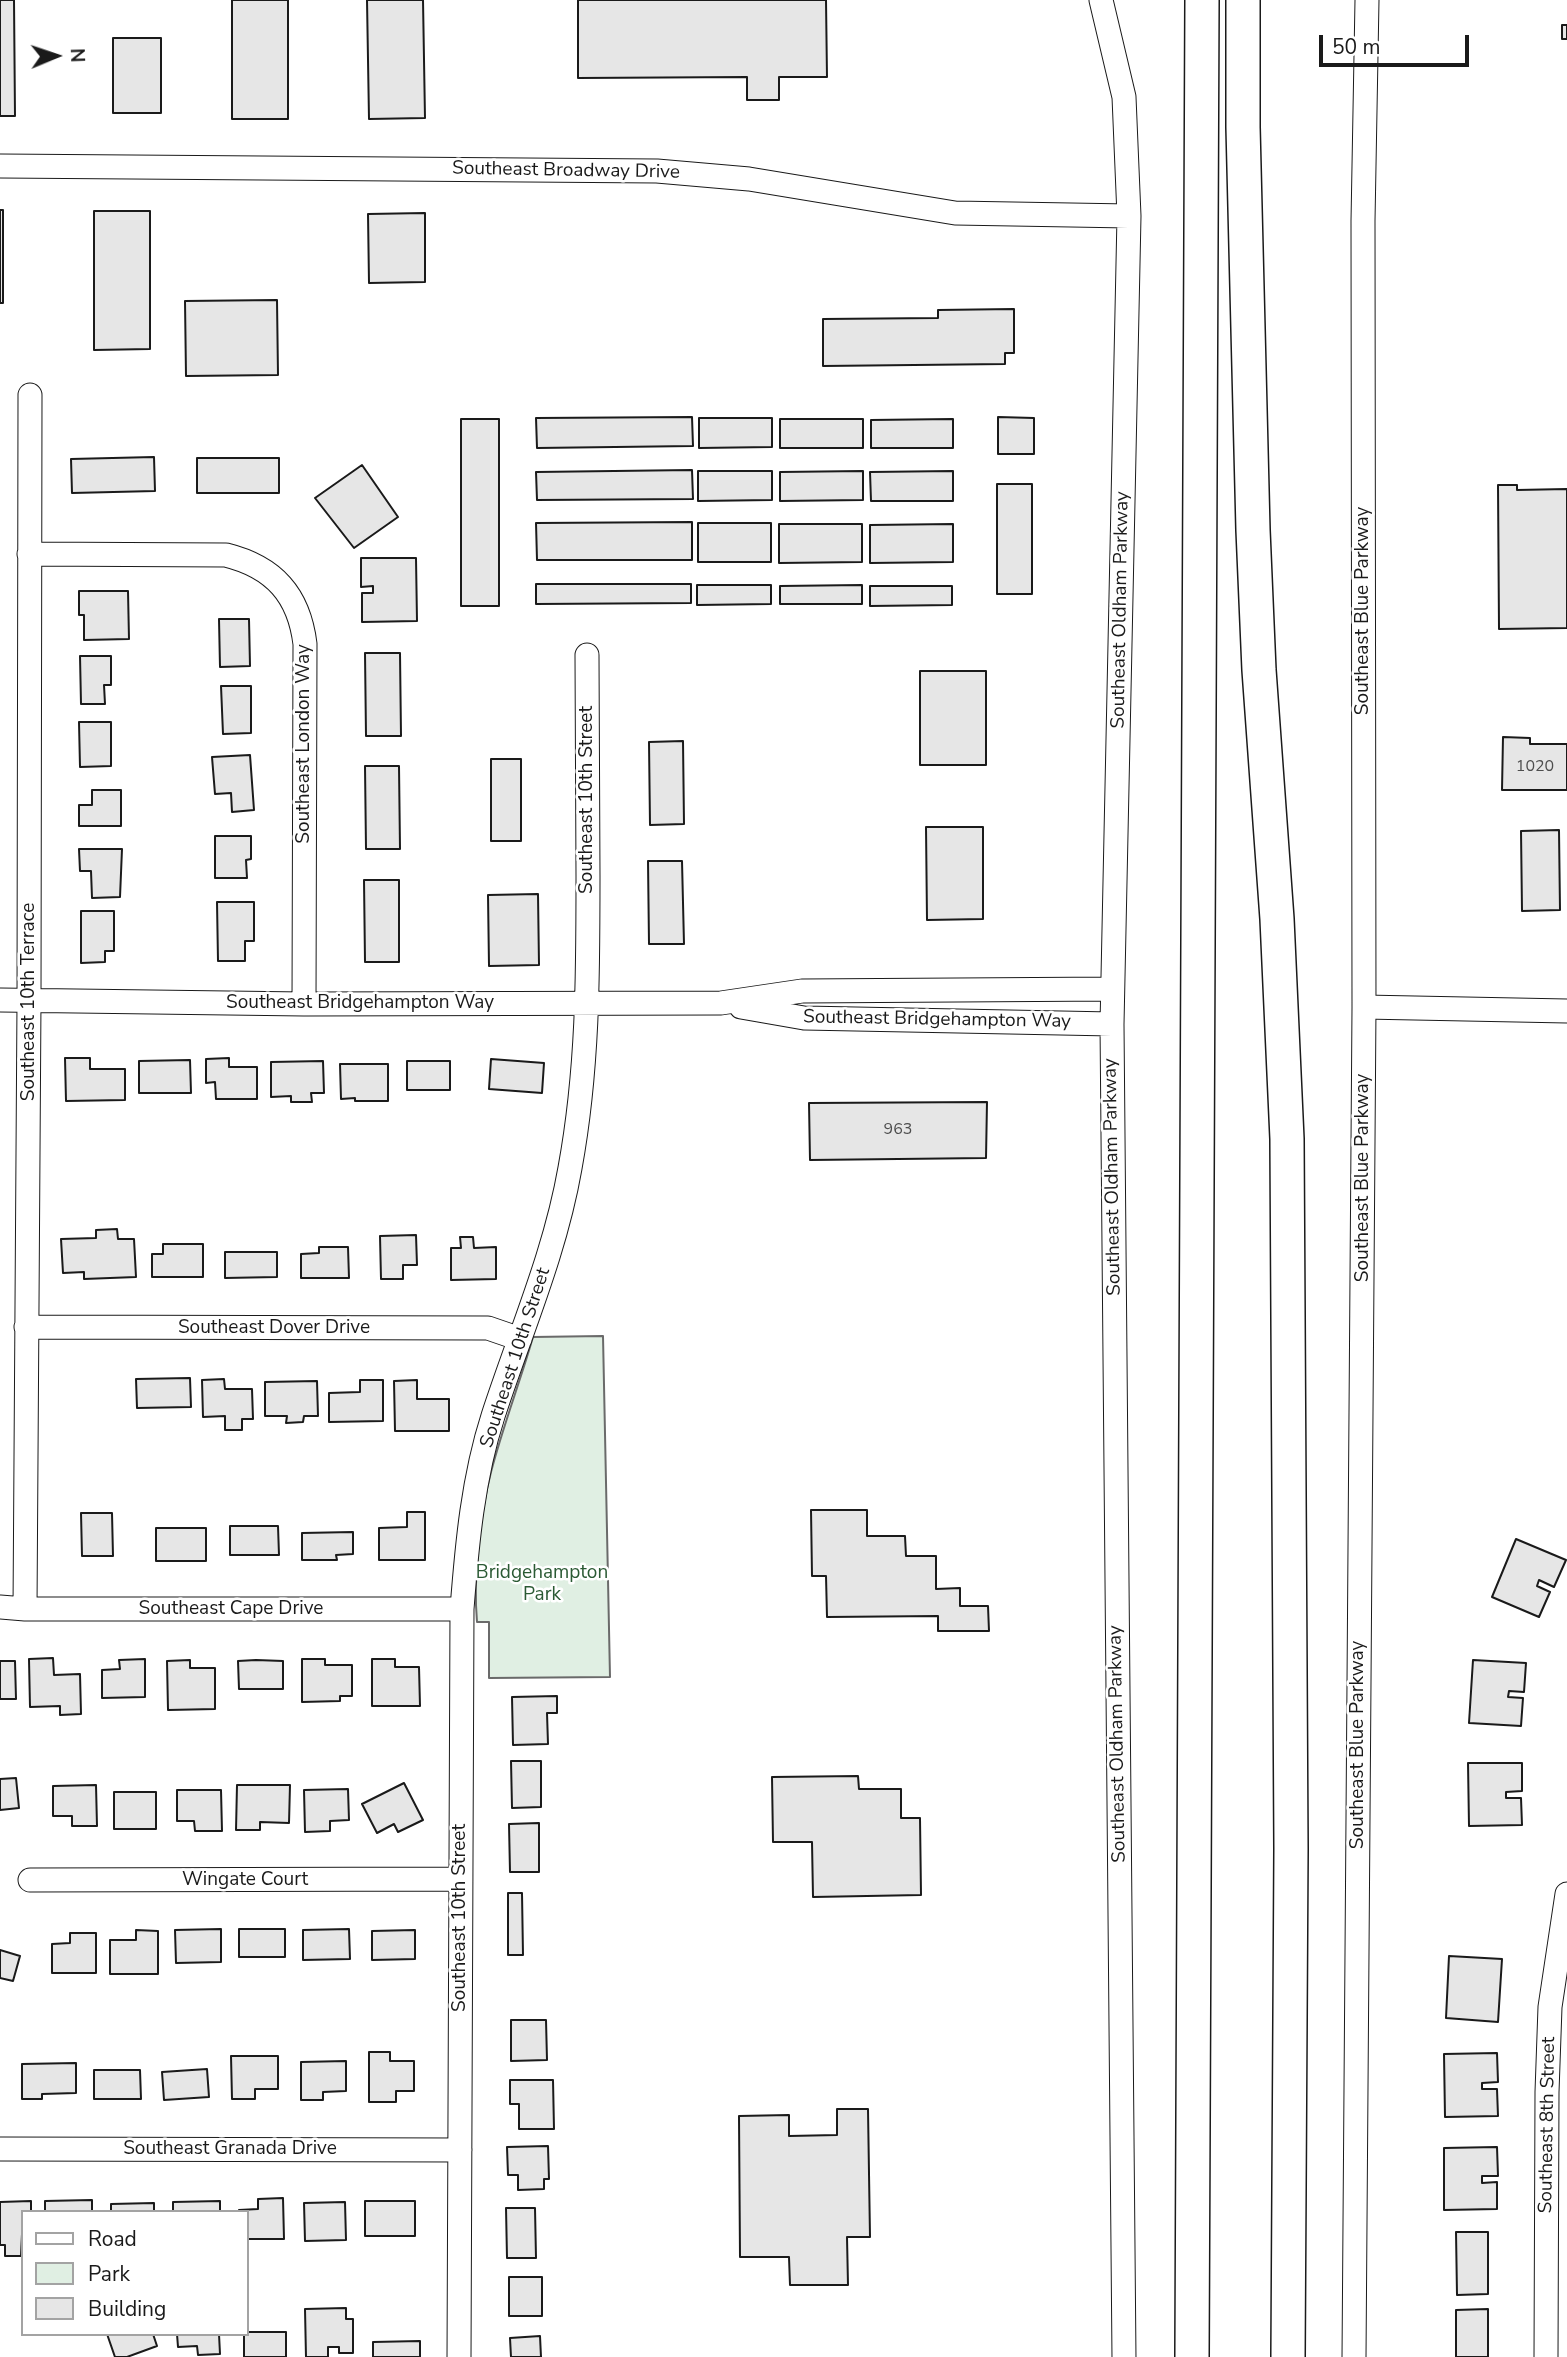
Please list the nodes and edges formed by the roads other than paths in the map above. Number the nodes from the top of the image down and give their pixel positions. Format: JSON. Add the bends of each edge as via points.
{"nodes":[{"id":1,"x":1101,"y":0,"type":"edge"},
{"id":2,"x":1202,"y":0,"type":"edge"},
{"id":3,"x":1243,"y":0,"type":"edge"},
{"id":4,"x":1367,"y":0,"type":"edge"},
{"id":5,"x":0,"y":166,"type":"edge"},
{"id":6,"x":1129,"y":216,"type":"junction"},
{"id":7,"x":30,"y":394,"type":"dead end"},
{"id":8,"x":29,"y":554,"type":"junction"},
{"id":9,"x":587,"y":655,"type":"dead end"},
{"id":10,"x":1112,"y":989,"type":"junction"},
{"id":11,"x":0,"y":1000,"type":"edge"},
{"id":12,"x":29,"y":1001,"type":"junction"},
{"id":13,"x":721,"y":1003,"type":"junction"},
{"id":14,"x":304,"y":1004,"type":"junction"},
{"id":15,"x":588,"y":1004,"type":"junction"},
{"id":16,"x":1364,"y":1007,"type":"junction"},
{"id":17,"x":1567,"y":1011,"type":"edge"},
{"id":18,"x":1112,"y":1024,"type":"junction"},
{"id":19,"x":26,"y":1327,"type":"junction"},
{"id":20,"x":520,"y":1339,"type":"junction"},
{"id":21,"x":0,"y":1606,"type":"edge"},
{"id":22,"x":25,"y":1609,"type":"junction"},
{"id":23,"x":462,"y":1609,"type":"junction"},
{"id":24,"x":460,"y":1879,"type":"junction"},
{"id":25,"x":30,"y":1880,"type":"dead end"},
{"id":26,"x":1567,"y":1894,"type":"edge"},
{"id":27,"x":1557,"y":2092,"type":"edge"},
{"id":28,"x":0,"y":2149,"type":"edge"},
{"id":29,"x":460,"y":2150,"type":"junction"},
{"id":30,"x":459,"y":2357,"type":"edge"},
{"id":31,"x":1124,"y":2357,"type":"edge"},
{"id":32,"x":1192,"y":2357,"type":"edge"},
{"id":33,"x":1288,"y":2357,"type":"edge"},
{"id":34,"x":1354,"y":2357,"type":"edge"},
{"id":35,"x":1546,"y":2357,"type":"edge"}],
"edges":[{"from":1,"to":6,"type":"street","name":"Southeast Oldham Parkway","via":[[1124,97]]},
{"from":2,"to":32,"type":"highway"},
{"from":3,"to":33,"type":"highway","via":[[1252,530],[1287,1139]]},
{"from":4,"to":16,"type":"street","name":"Southeast Blue Parkway"},
{"from":5,"to":6,"type":"street","name":"Southeast Broadway Drive","via":[[657,171],[749,179],[955,213]]},
{"from":6,"to":10,"type":"street","name":"Southeast Oldham Parkway"},
{"from":7,"to":8,"type":"street","name":"Southeast 10th Terrace"},
{"from":8,"to":12,"type":"street","name":"Southeast 10th Terrace"},
{"from":8,"to":14,"type":"street","name":"Southeast London Way","via":[[226,555],[249,561],[274,576],[292,598],[303,622],[305,644]]},
{"from":9,"to":15,"type":"street","name":"Southeast 10th Street"},
{"from":10,"to":13,"type":"street","name":"Southeast Bridgehampton Way","via":[[802,991]]},
{"from":10,"to":18,"type":"street","name":"Southeast Oldham Parkway"},
{"from":11,"to":12,"type":"street","name":"Southeast Bridgehampton Way"},
{"from":12,"to":14,"type":"street","name":"Southeast Bridgehampton Way"},
{"from":12,"to":19,"type":"street","name":"Southeast 10th Terrace"},
{"from":13,"to":15,"type":"street","name":"Southeast Bridgehampton Way"},
{"from":13,"to":18,"type":"street","name":"Southeast Bridgehampton Way","via":[[804,1018]]},
{"from":14,"to":15,"type":"street","name":"Southeast Bridgehampton Way"},
{"from":15,"to":20,"type":"street","name":"Southeast 10th Street","via":[[584,1076],[570,1171],[544,1274]]},
{"from":16,"to":17,"type":"street"},
{"from":16,"to":34,"type":"street","name":"Southeast Blue Parkway"},
{"from":18,"to":31,"type":"street","name":"Southeast Oldham Parkway"},
{"from":19,"to":20,"type":"street","name":"Southeast Dover Drive","via":[[488,1328]]},
{"from":19,"to":22,"type":"street","name":"Southeast 10th Terrace"},
{"from":20,"to":23,"type":"street","name":"Southeast 10th Street","via":[[492,1418],[478,1477]]},
{"from":21,"to":22,"type":"street","name":"Southeast Cape Drive"},
{"from":22,"to":23,"type":"street","name":"Southeast Cape Drive"},
{"from":23,"to":24,"type":"street","name":"Southeast 10th Street"},
{"from":24,"to":25,"type":"street","name":"Wingate Court"},
{"from":24,"to":29,"type":"street","name":"Southeast 10th Street"},
{"from":26,"to":27,"type":"street","name":"Southeast 8th Street","via":[[1550,2007]]},
{"from":27,"to":35,"type":"street","name":"Southeast 8th Street"},
{"from":28,"to":29,"type":"street","name":"Southeast Granada Drive"},
{"from":29,"to":30,"type":"street","name":"Southeast 10th Street"}]}
